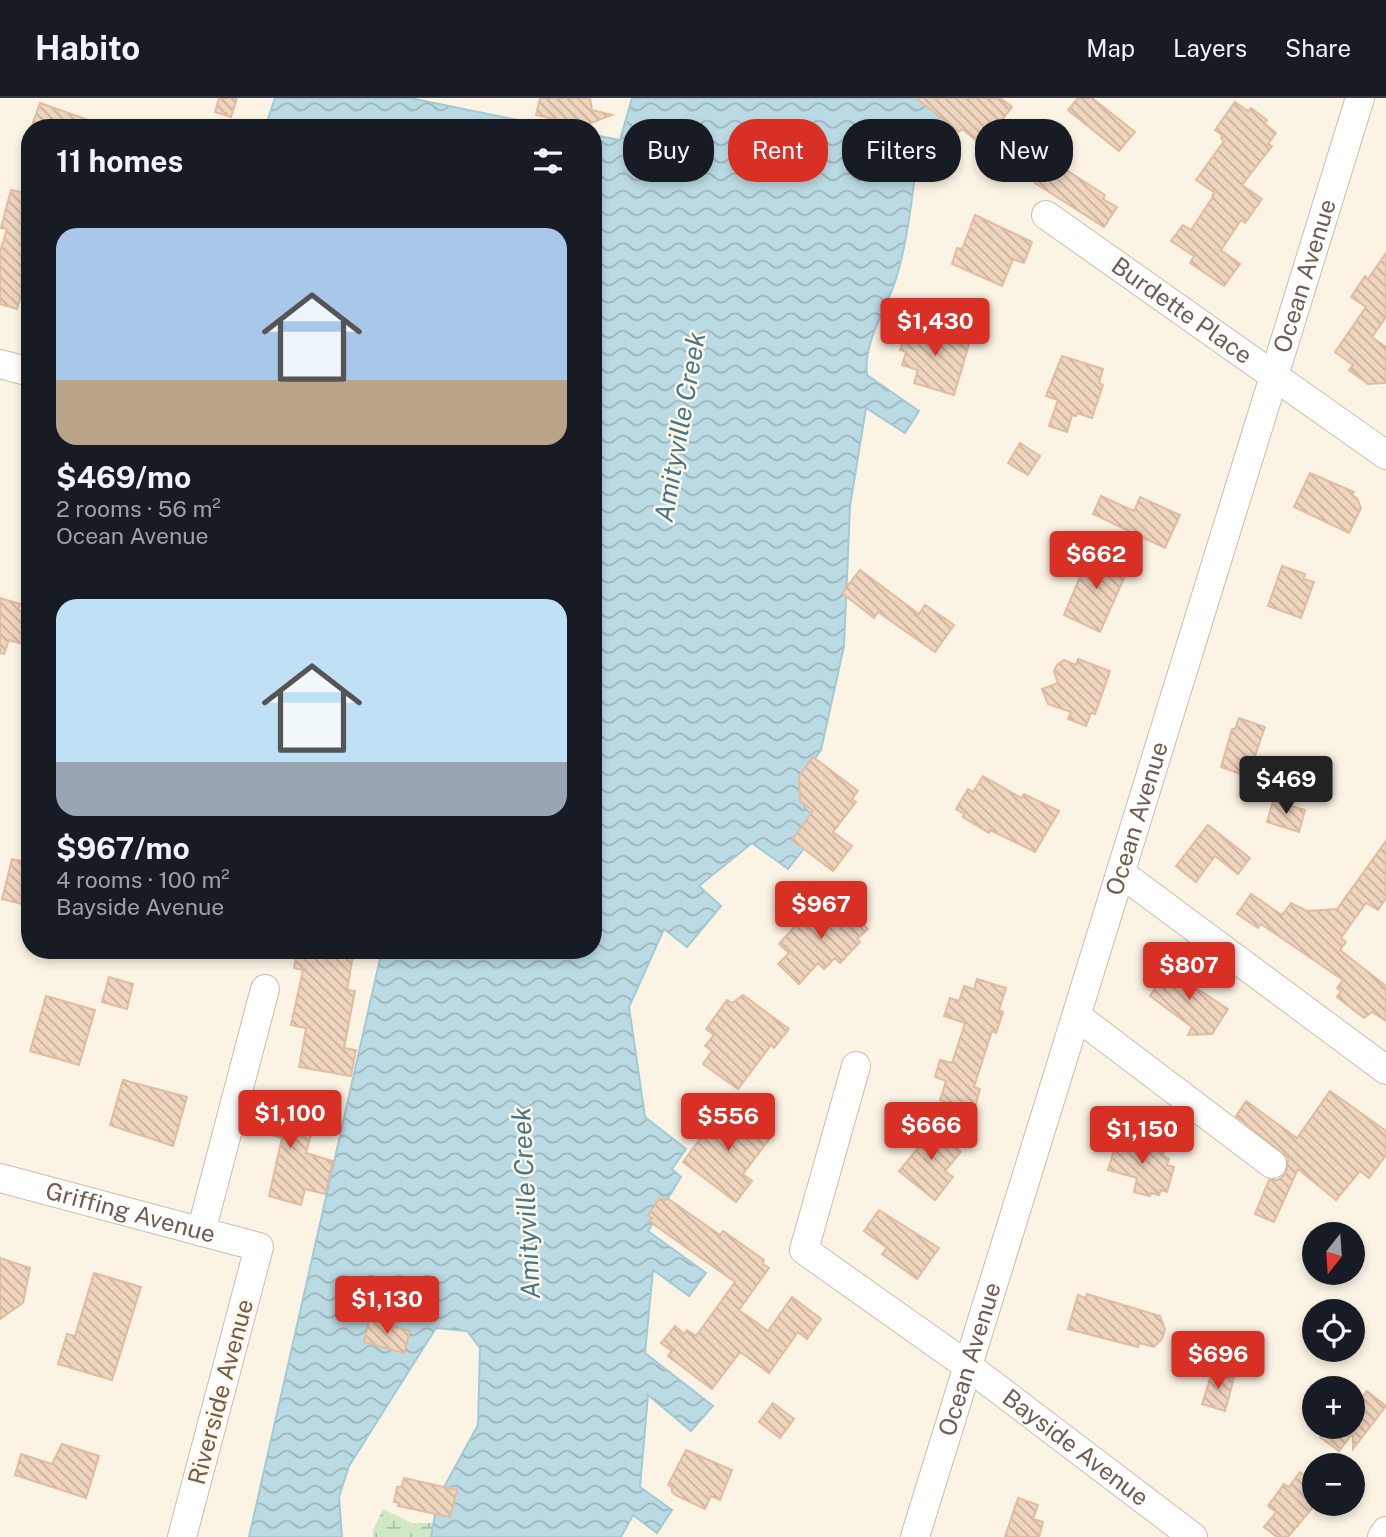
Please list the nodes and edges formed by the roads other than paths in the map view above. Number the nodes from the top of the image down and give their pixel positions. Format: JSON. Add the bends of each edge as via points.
{"nodes":[{"id":1,"x":1360,"y":98,"type":"edge"},
{"id":2,"x":1046,"y":215,"type":"dead end"},
{"id":3,"x":0,"y":364,"type":"edge"},
{"id":4,"x":21,"y":370,"type":"edge"},
{"id":5,"x":1276,"y":379,"type":"junction"},
{"id":6,"x":1386,"y":455,"type":"edge"},
{"id":7,"x":1122,"y":874,"type":"junction"},
{"id":8,"x":265,"y":989,"type":"dead end"},
{"id":9,"x":1078,"y":1017,"type":"junction"},
{"id":10,"x":856,"y":1066,"type":"dead end"},
{"id":11,"x":1386,"y":1070,"type":"edge"},
{"id":12,"x":1272,"y":1164,"type":"dead end"},
{"id":13,"x":0,"y":1178,"type":"edge"},
{"id":14,"x":201,"y":1231,"type":"junction"},
{"id":15,"x":259,"y":1247,"type":"joint"},
{"id":16,"x":968,"y":1367,"type":"junction"},
{"id":17,"x":1386,"y":1531,"type":"edge"},
{"id":18,"x":182,"y":1537,"type":"edge"},
{"id":19,"x":915,"y":1537,"type":"edge"},
{"id":20,"x":1193,"y":1537,"type":"edge"},
{"id":21,"x":1382,"y":1537,"type":"edge"}],
"edges":[{"from":1,"to":5,"type":"street","name":"Ocean Avenue"},
{"from":2,"to":5,"type":"street","name":"Burdette Place"},
{"from":3,"to":4,"type":"street"},
{"from":5,"to":6,"type":"street","name":"Burdette Place"},
{"from":5,"to":7,"type":"street","name":"Ocean Avenue"},
{"from":7,"to":9,"type":"street","name":"Ocean Avenue"},
{"from":7,"to":11,"type":"street"},
{"from":8,"to":14,"type":"street"},
{"from":9,"to":12,"type":"street"},
{"from":9,"to":16,"type":"street","name":"Ocean Avenue"},
{"from":10,"to":16,"type":"street","name":"Bayside Avenue","via":[[804,1250]]},
{"from":13,"to":14,"type":"street","name":"Griffing Avenue"},
{"from":14,"to":15,"type":"street","name":"Griffing Avenue"},
{"from":15,"to":18,"type":"street","name":"Riverside Avenue"},
{"from":16,"to":19,"type":"street","name":"Ocean Avenue"},
{"from":16,"to":20,"type":"street","name":"Bayside Avenue"},
{"from":17,"to":21,"type":"street"}]}
